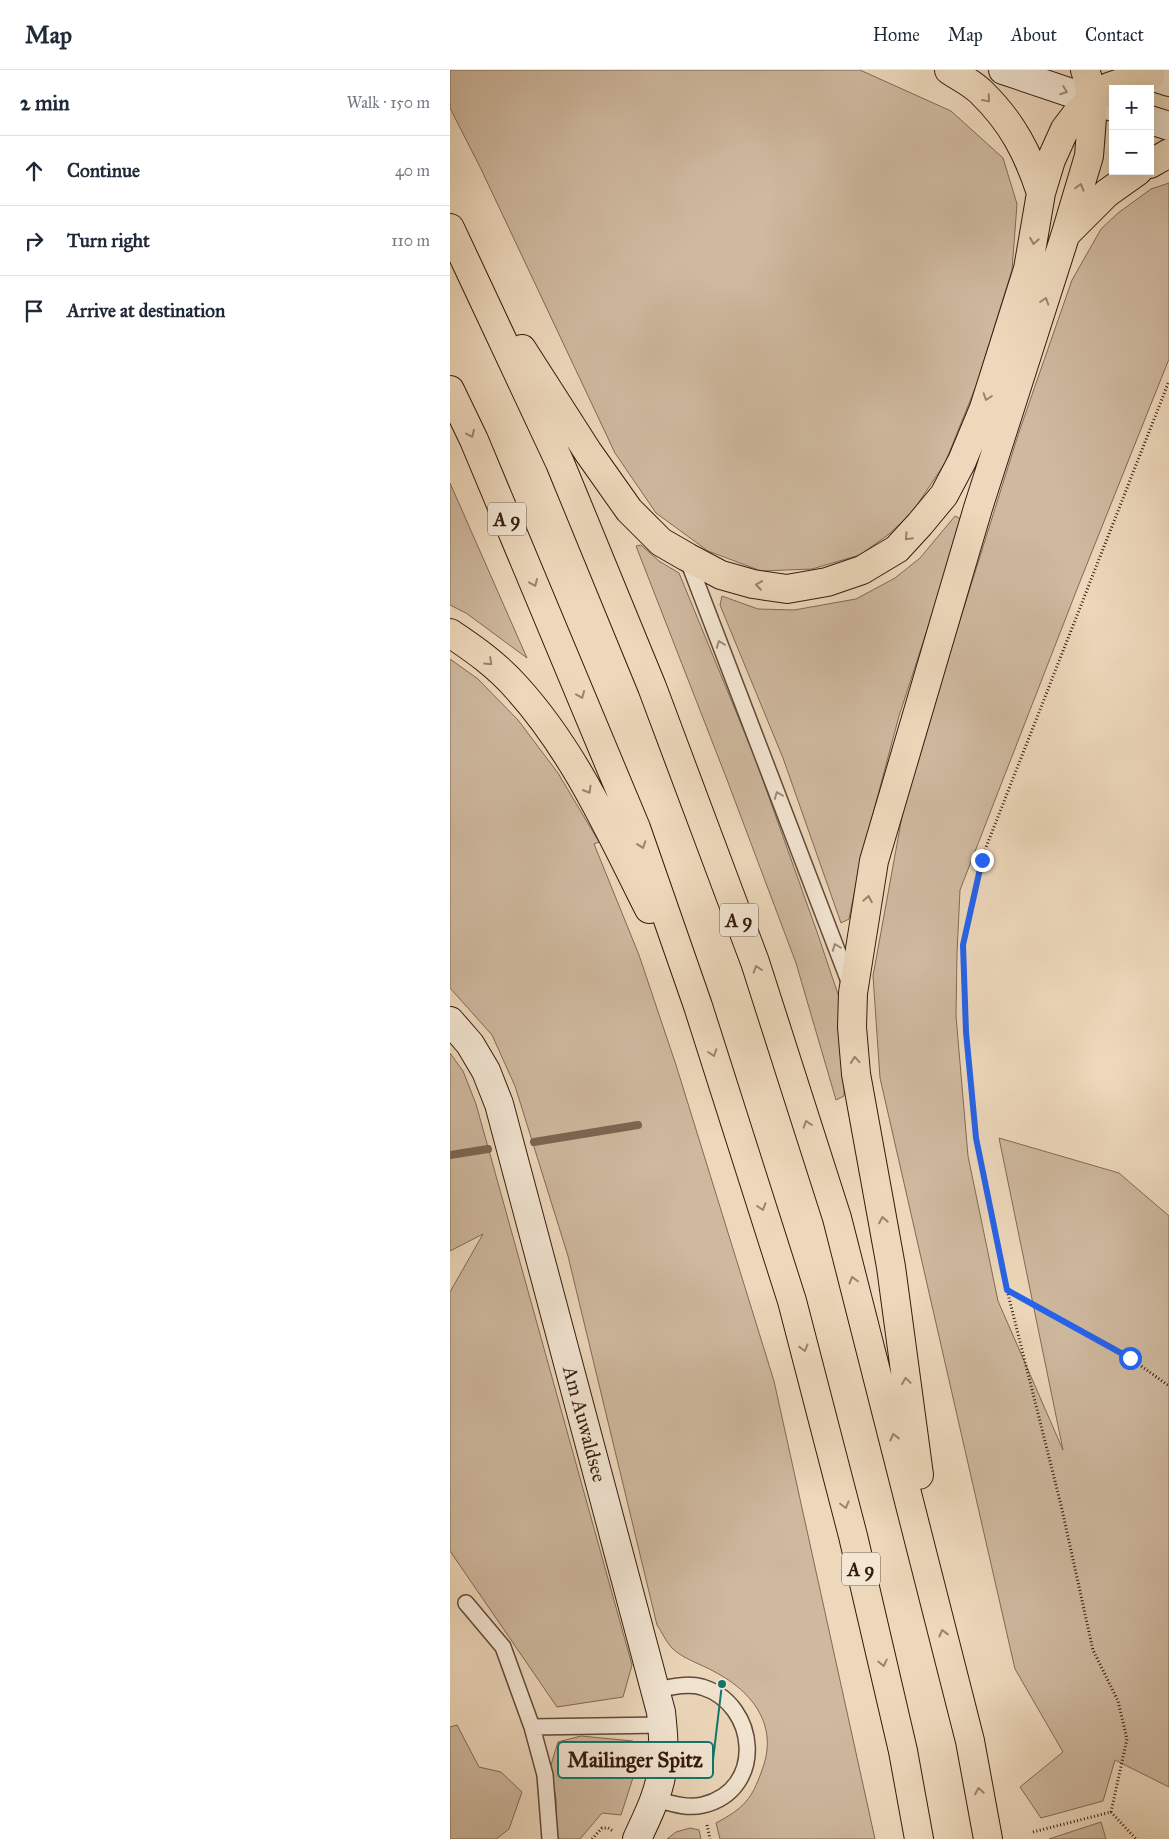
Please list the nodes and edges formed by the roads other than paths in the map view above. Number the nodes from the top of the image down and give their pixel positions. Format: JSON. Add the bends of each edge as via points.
{"nodes":[{"id":1,"x":949,"y":70,"type":"edge"},
{"id":2,"x":1004,"y":70,"type":"edge"},
{"id":3,"x":1085,"y":70,"type":"edge"},
{"id":4,"x":1150,"y":76,"type":"edge"},
{"id":5,"x":1102,"y":104,"type":"edge"},
{"id":6,"x":1154,"y":121,"type":"edge"},
{"id":7,"x":1169,"y":126,"type":"edge"},
{"id":8,"x":1169,"y":154,"type":"edge"},
{"id":9,"x":1154,"y":162,"type":"edge"},
{"id":10,"x":1132,"y":175,"type":"edge"},
{"id":11,"x":1041,"y":193,"type":"junction"},
{"id":12,"x":450,"y":228,"type":"edge"},
{"id":13,"x":1066,"y":233,"type":"junction"},
{"id":14,"x":468,"y":264,"type":"junction"},
{"id":15,"x":450,"y":390,"type":"edge"},
{"id":16,"x":687,"y":557,"type":"junction"},
{"id":17,"x":450,"y":633,"type":"edge"},
{"id":18,"x":854,"y":993,"type":"junction"},
{"id":19,"x":698,"y":1006,"type":"junction"},
{"id":20,"x":450,"y":1020,"type":"edge"},
{"id":21,"x":466,"y":1603,"type":"dead end"},
{"id":22,"x":936,"y":1603,"type":"junction"},
{"id":23,"x":656,"y":1690,"type":"junction"},
{"id":24,"x":663,"y":1725,"type":"junction"},
{"id":25,"x":532,"y":1727,"type":"junction"},
{"id":26,"x":654,"y":1799,"type":"junction"},
{"id":27,"x":627,"y":1836,"type":"edge"},
{"id":28,"x":550,"y":1839,"type":"edge"},
{"id":29,"x":920,"y":1839,"type":"edge"},
{"id":30,"x":988,"y":1839,"type":"edge"}],
"edges":[{"from":1,"to":11,"type":"highway","one_way":true,"via":[[980,91],[1009,124],[1031,162]]},
{"from":2,"to":5,"type":"street","one_way":true},
{"from":3,"to":5,"type":"highway"},
{"from":4,"to":5,"type":"highway","via":[[1109,87]]},
{"from":5,"to":11,"type":"highway","via":[[1078,112],[1065,129]]},
{"from":13,"to":5,"type":"highway","one_way":true,"via":[[1089,156],[1092,118]]},
{"from":6,"to":7,"type":"street"},
{"from":8,"to":9,"type":"highway"},
{"from":10,"to":13,"type":"highway","via":[[1107,193]]},
{"from":11,"to":16,"type":"highway","one_way":true,"via":[[1028,269],[984,408],[944,495],[897,549],[862,570],[827,582],[787,588],[753,584],[721,575]]},
{"from":12,"to":14,"type":"highway","number":"A 9"},
{"from":18,"to":13,"type":"highway","one_way":true,"via":[[874,861],[978,508]]},
{"from":14,"to":16,"type":"highway","via":[[588,452],[629,510],[661,542]]},
{"from":22,"to":14,"type":"highway","number":"A 9","one_way":true,"via":[[837,1218],[755,962],[652,687],[560,463]]},
{"from":15,"to":19,"type":"highway","number":"A 9","one_way":true,"via":[[482,458],[636,828]]},
{"from":18,"to":16,"type":"lane","one_way":true},
{"from":17,"to":19,"type":"highway","one_way":true,"via":[[482,655],[516,686],[566,752],[592,796]]},
{"from":22,"to":18,"type":"highway","one_way":true,"via":[[891,1267],[856,1074],[852,1027]]},
{"from":19,"to":29,"type":"highway","number":"A 9","one_way":true,"via":[[795,1310],[853,1536]]},
{"from":20,"to":23,"type":"street","name":"Am Auwaldsee","via":[[486,1071],[499,1104]]},
{"from":21,"to":25,"type":"lane","via":[[502,1647]]},
{"from":30,"to":22,"type":"highway","number":"A 9","one_way":true,"via":[[970,1741]]},
{"from":23,"to":24,"type":"street","name":"Am Auwaldsee"},
{"from":23,"to":26,"type":"lane","via":[[687,1685],[716,1693],[739,1720],[746,1734],[748,1751],[741,1779],[718,1800],[702,1806],[687,1806]]},
{"from":24,"to":25,"type":"lane"},
{"from":24,"to":26,"type":"street","name":"Am Auwaldsee","via":[[662,1770]]},
{"from":25,"to":28,"type":"lane","via":[[545,1775]]},
{"from":26,"to":27,"type":"street","name":"Am Auwaldsee"}]}
